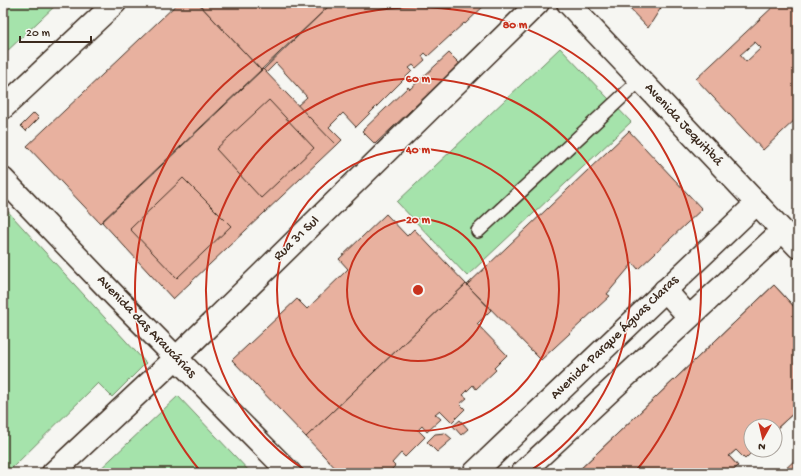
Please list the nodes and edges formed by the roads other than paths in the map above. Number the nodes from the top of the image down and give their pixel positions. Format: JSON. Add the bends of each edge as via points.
{"nodes":[{"id":1,"x":115,"y":3,"type":"edge"},
{"id":2,"x":538,"y":3,"type":"edge"},
{"id":3,"x":568,"y":3,"type":"edge"},
{"id":4,"x":640,"y":80,"type":"junction"},
{"id":5,"x":3,"y":108,"type":"edge"},
{"id":6,"x":3,"y":179,"type":"edge"},
{"id":7,"x":757,"y":203,"type":"junction"},
{"id":8,"x":478,"y":231,"type":"dead end"},
{"id":9,"x":782,"y":231,"type":"junction"},
{"id":10,"x":798,"y":247,"type":"edge"},
{"id":11,"x":665,"y":290,"type":"junction"},
{"id":12,"x":689,"y":317,"type":"junction"},
{"id":13,"x":176,"y":358,"type":"junction"},
{"id":14,"x":53,"y":473,"type":"edge"},
{"id":15,"x":290,"y":473,"type":"edge"},
{"id":16,"x":474,"y":473,"type":"edge"},
{"id":17,"x":522,"y":473,"type":"edge"}],
"edges":[{"from":1,"to":5,"type":"street"},
{"from":2,"to":13,"type":"street","name":"Rua 31 Sul"},
{"from":3,"to":4,"type":"street","name":"Avenida Jequitibá"},
{"from":4,"to":7,"type":"street","name":"Avenida Jequitibá"},
{"from":4,"to":8,"type":"lane"},
{"from":6,"to":13,"type":"street","name":"Avenida das Araucárias"},
{"from":7,"to":9,"type":"street","name":"Avenida Jequitibá"},
{"from":7,"to":11,"type":"street","name":"Avenida Parque Águas Claras"},
{"from":9,"to":10,"type":"street","name":"Avenida Jequitibá"},
{"from":9,"to":12,"type":"street"},
{"from":11,"to":12,"type":"street"},
{"from":11,"to":16,"type":"street","name":"Avenida Parque Águas Claras"},
{"from":12,"to":17,"type":"street"},
{"from":13,"to":14,"type":"street","name":"Rua 31 Sul"},
{"from":13,"to":15,"type":"street","name":"Avenida das Araucárias"}]}
